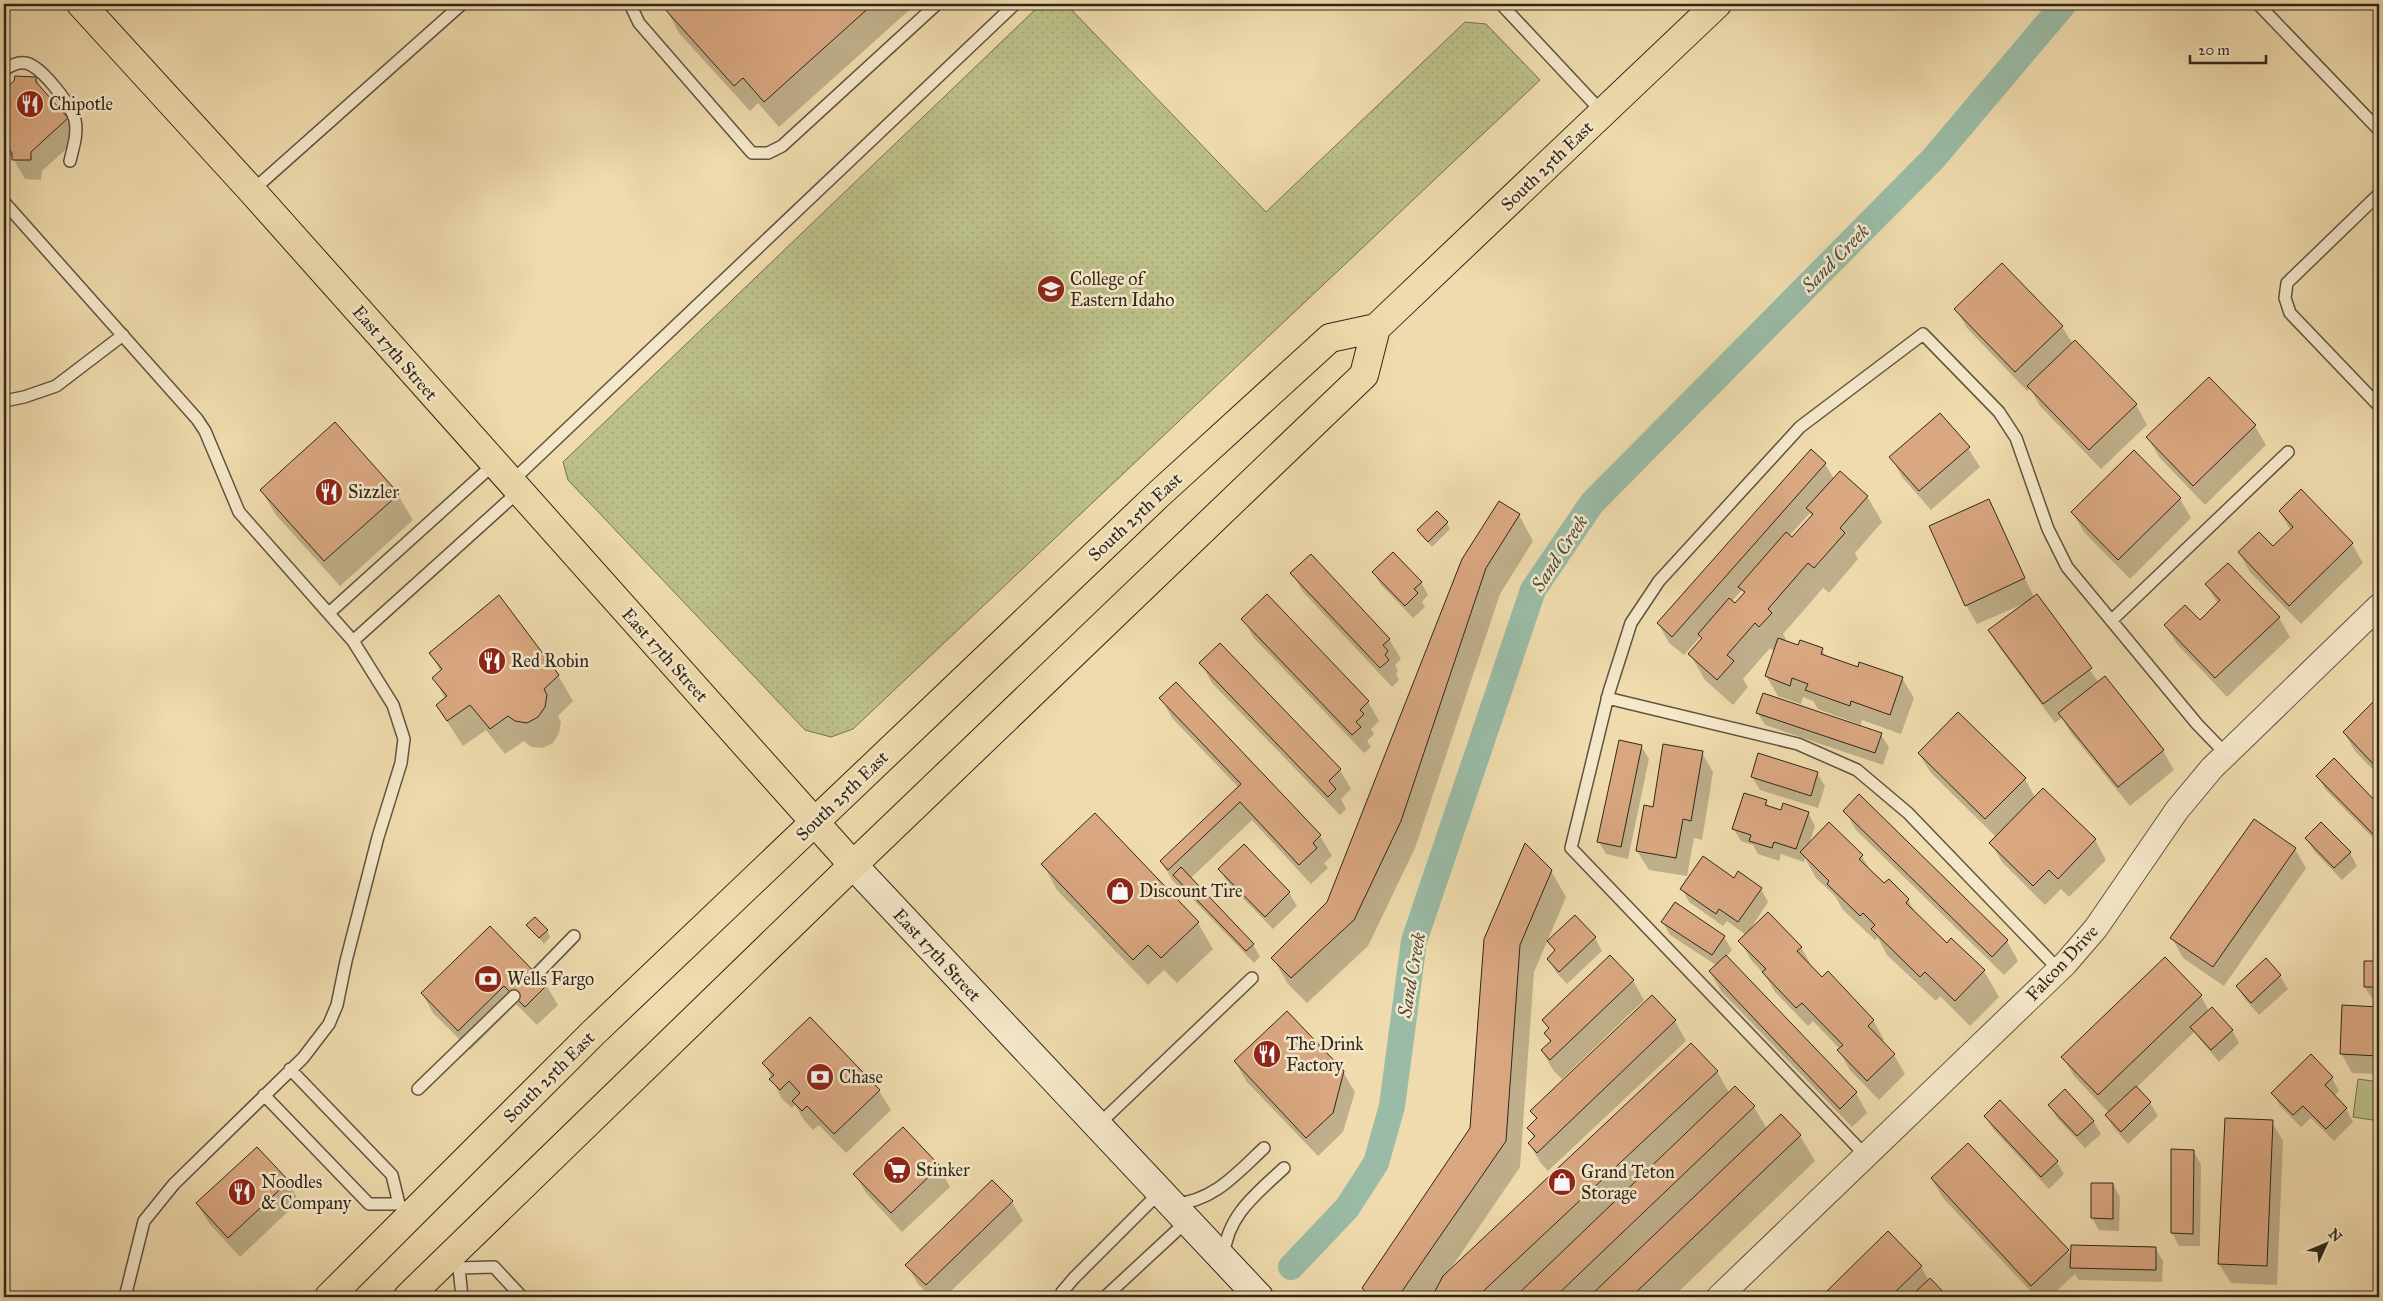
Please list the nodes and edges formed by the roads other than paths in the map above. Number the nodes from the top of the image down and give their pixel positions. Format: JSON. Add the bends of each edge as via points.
{"nodes":[{"id":1,"x":81,"y":4,"type":"edge"},
{"id":2,"x":462,"y":4,"type":"edge"},
{"id":3,"x":630,"y":4,"type":"edge"},
{"id":4,"x":937,"y":4,"type":"edge"},
{"id":5,"x":1015,"y":4,"type":"edge"},
{"id":6,"x":1501,"y":4,"type":"edge"},
{"id":7,"x":1717,"y":4,"type":"edge"},
{"id":8,"x":2258,"y":4,"type":"edge"},
{"id":9,"x":4,"y":70,"type":"edge"},
{"id":10,"x":1603,"y":113,"type":"junction"},
{"id":11,"x":2379,"y":130,"type":"edge"},
{"id":12,"x":70,"y":161,"type":"dead end"},
{"id":13,"x":252,"y":191,"type":"junction"},
{"id":14,"x":2379,"y":194,"type":"edge"},
{"id":15,"x":4,"y":202,"type":"edge"},
{"id":16,"x":1376,"y":328,"type":"junction"},
{"id":17,"x":123,"y":335,"type":"junction"},
{"id":18,"x":4,"y":400,"type":"edge"},
{"id":19,"x":2379,"y":406,"type":"edge"},
{"id":20,"x":2288,"y":452,"type":"dead end"},
{"id":21,"x":508,"y":480,"type":"junction"},
{"id":22,"x":2379,"y":606,"type":"edge"},
{"id":23,"x":329,"y":613,"type":"junction"},
{"id":24,"x":2112,"y":620,"type":"junction"},
{"id":25,"x":353,"y":641,"type":"junction"},
{"id":26,"x":1607,"y":698,"type":"junction"},
{"id":27,"x":2226,"y":754,"type":"junction"},
{"id":28,"x":814,"y":822,"type":"junction"},
{"id":29,"x":853,"y":865,"type":"junction"},
{"id":30,"x":574,"y":936,"type":"dead end"},
{"id":31,"x":2059,"y":970,"type":"junction"},
{"id":32,"x":537,"y":974,"type":"dead end"},
{"id":33,"x":1252,"y":978,"type":"dead end"},
{"id":34,"x":514,"y":996,"type":"dead end"},
{"id":35,"x":290,"y":1069,"type":"junction"},
{"id":36,"x":418,"y":1089,"type":"dead end"},
{"id":37,"x":264,"y":1095,"type":"junction"},
{"id":38,"x":1097,"y":1126,"type":"junction"},
{"id":39,"x":1264,"y":1148,"type":"dead end"},
{"id":40,"x":1867,"y":1157,"type":"junction"},
{"id":41,"x":1284,"y":1168,"type":"dead end"},
{"id":42,"x":1173,"y":1206,"type":"junction"},
{"id":43,"x":405,"y":1210,"type":"junction"},
{"id":44,"x":1223,"y":1259,"type":"junction"},
{"id":45,"x":454,"y":1263,"type":"junction"},
{"id":46,"x":125,"y":1297,"type":"edge"},
{"id":47,"x":328,"y":1297,"type":"edge"},
{"id":48,"x":408,"y":1297,"type":"edge"},
{"id":49,"x":462,"y":1297,"type":"edge"},
{"id":50,"x":522,"y":1297,"type":"edge"},
{"id":51,"x":1061,"y":1297,"type":"edge"},
{"id":52,"x":1105,"y":1297,"type":"edge"},
{"id":53,"x":1259,"y":1297,"type":"edge"},
{"id":54,"x":1719,"y":1297,"type":"edge"}],
"edges":[{"from":1,"to":13,"type":"main road","name":"East 17th Street"},
{"from":2,"to":13,"type":"lane"},
{"from":3,"to":4,"type":"lane","via":[[639,23],[752,153],[768,153],[782,146]]},
{"from":5,"to":21,"type":"lane"},
{"from":6,"to":10,"type":"lane"},
{"from":7,"to":10,"type":"main road","name":"South 25th East"},
{"from":8,"to":11,"type":"lane"},
{"from":9,"to":12,"type":"lane","via":[[25,63],[37,68],[67,105],[75,119],[76,140]]},
{"from":10,"to":16,"type":"main road","name":"South 25th East"},
{"from":13,"to":21,"type":"main road","name":"East 17th Street"},
{"from":14,"to":19,"type":"lane","via":[[2287,283],[2285,298],[2290,313]]},
{"from":15,"to":17,"type":"lane"},
{"from":16,"to":28,"type":"main road","name":"South 25th East","via":[[1330,338],[1159,494]]},
{"from":16,"to":29,"type":"main road","via":[[1364,375]]},
{"from":17,"to":18,"type":"lane","via":[[56,386]]},
{"from":17,"to":23,"type":"lane","via":[[205,431],[239,512]]},
{"from":20,"to":24,"type":"lane"},
{"from":21,"to":23,"type":"lane"},
{"from":21,"to":25,"type":"lane"},
{"from":21,"to":28,"type":"main road","name":"East 17th Street"},
{"from":22,"to":27,"type":"street","name":"Falcon Drive"},
{"from":23,"to":25,"type":"lane"},
{"from":24,"to":26,"type":"lane","via":[[2067,567],[2048,529],[2016,438],[1998,412],[1923,334],[1800,427],[1659,581],[1631,623]]},
{"from":24,"to":27,"type":"lane","via":[[2197,724]]},
{"from":25,"to":35,"type":"lane","via":[[394,704],[404,740],[401,763],[378,838],[337,1005],[329,1024],[303,1058]]},
{"from":26,"to":31,"type":"lane","via":[[1798,744],[1857,770],[1908,813]]},
{"from":26,"to":40,"type":"lane","via":[[1571,848]]},
{"from":27,"to":31,"type":"street","name":"Falcon Drive","via":[[2177,810],[2096,928]]},
{"from":28,"to":29,"type":"main road","name":"East 17th Street"},
{"from":28,"to":43,"type":"main road","name":"South 25th East"},
{"from":29,"to":38,"type":"main road","name":"East 17th Street"},
{"from":29,"to":45,"type":"main road"},
{"from":30,"to":32,"type":"lane"},
{"from":31,"to":40,"type":"street","name":"Falcon Drive"},
{"from":33,"to":38,"type":"lane"},
{"from":34,"to":36,"type":"lane"},
{"from":35,"to":37,"type":"lane"},
{"from":35,"to":43,"type":"lane","via":[[392,1175]]},
{"from":37,"to":43,"type":"lane","via":[[369,1204]]},
{"from":37,"to":46,"type":"lane","via":[[174,1184],[144,1220]]},
{"from":38,"to":42,"type":"main road","name":"East 17th Street"},
{"from":39,"to":42,"type":"lane","via":[[1213,1194]]},
{"from":40,"to":54,"type":"street","name":"Falcon Drive"},
{"from":41,"to":44,"type":"lane","via":[[1238,1214],[1225,1241]]},
{"from":42,"to":44,"type":"main road","name":"East 17th Street"},
{"from":42,"to":51,"type":"lane","via":[[1074,1278]]},
{"from":42,"to":52,"type":"lane"},
{"from":43,"to":47,"type":"main road","name":"South 25th East"},
{"from":44,"to":53,"type":"main road","name":"East 17th Street"},
{"from":45,"to":48,"type":"main road"},
{"from":45,"to":49,"type":"lane"},
{"from":45,"to":50,"type":"lane","via":[[494,1268]]}]}
